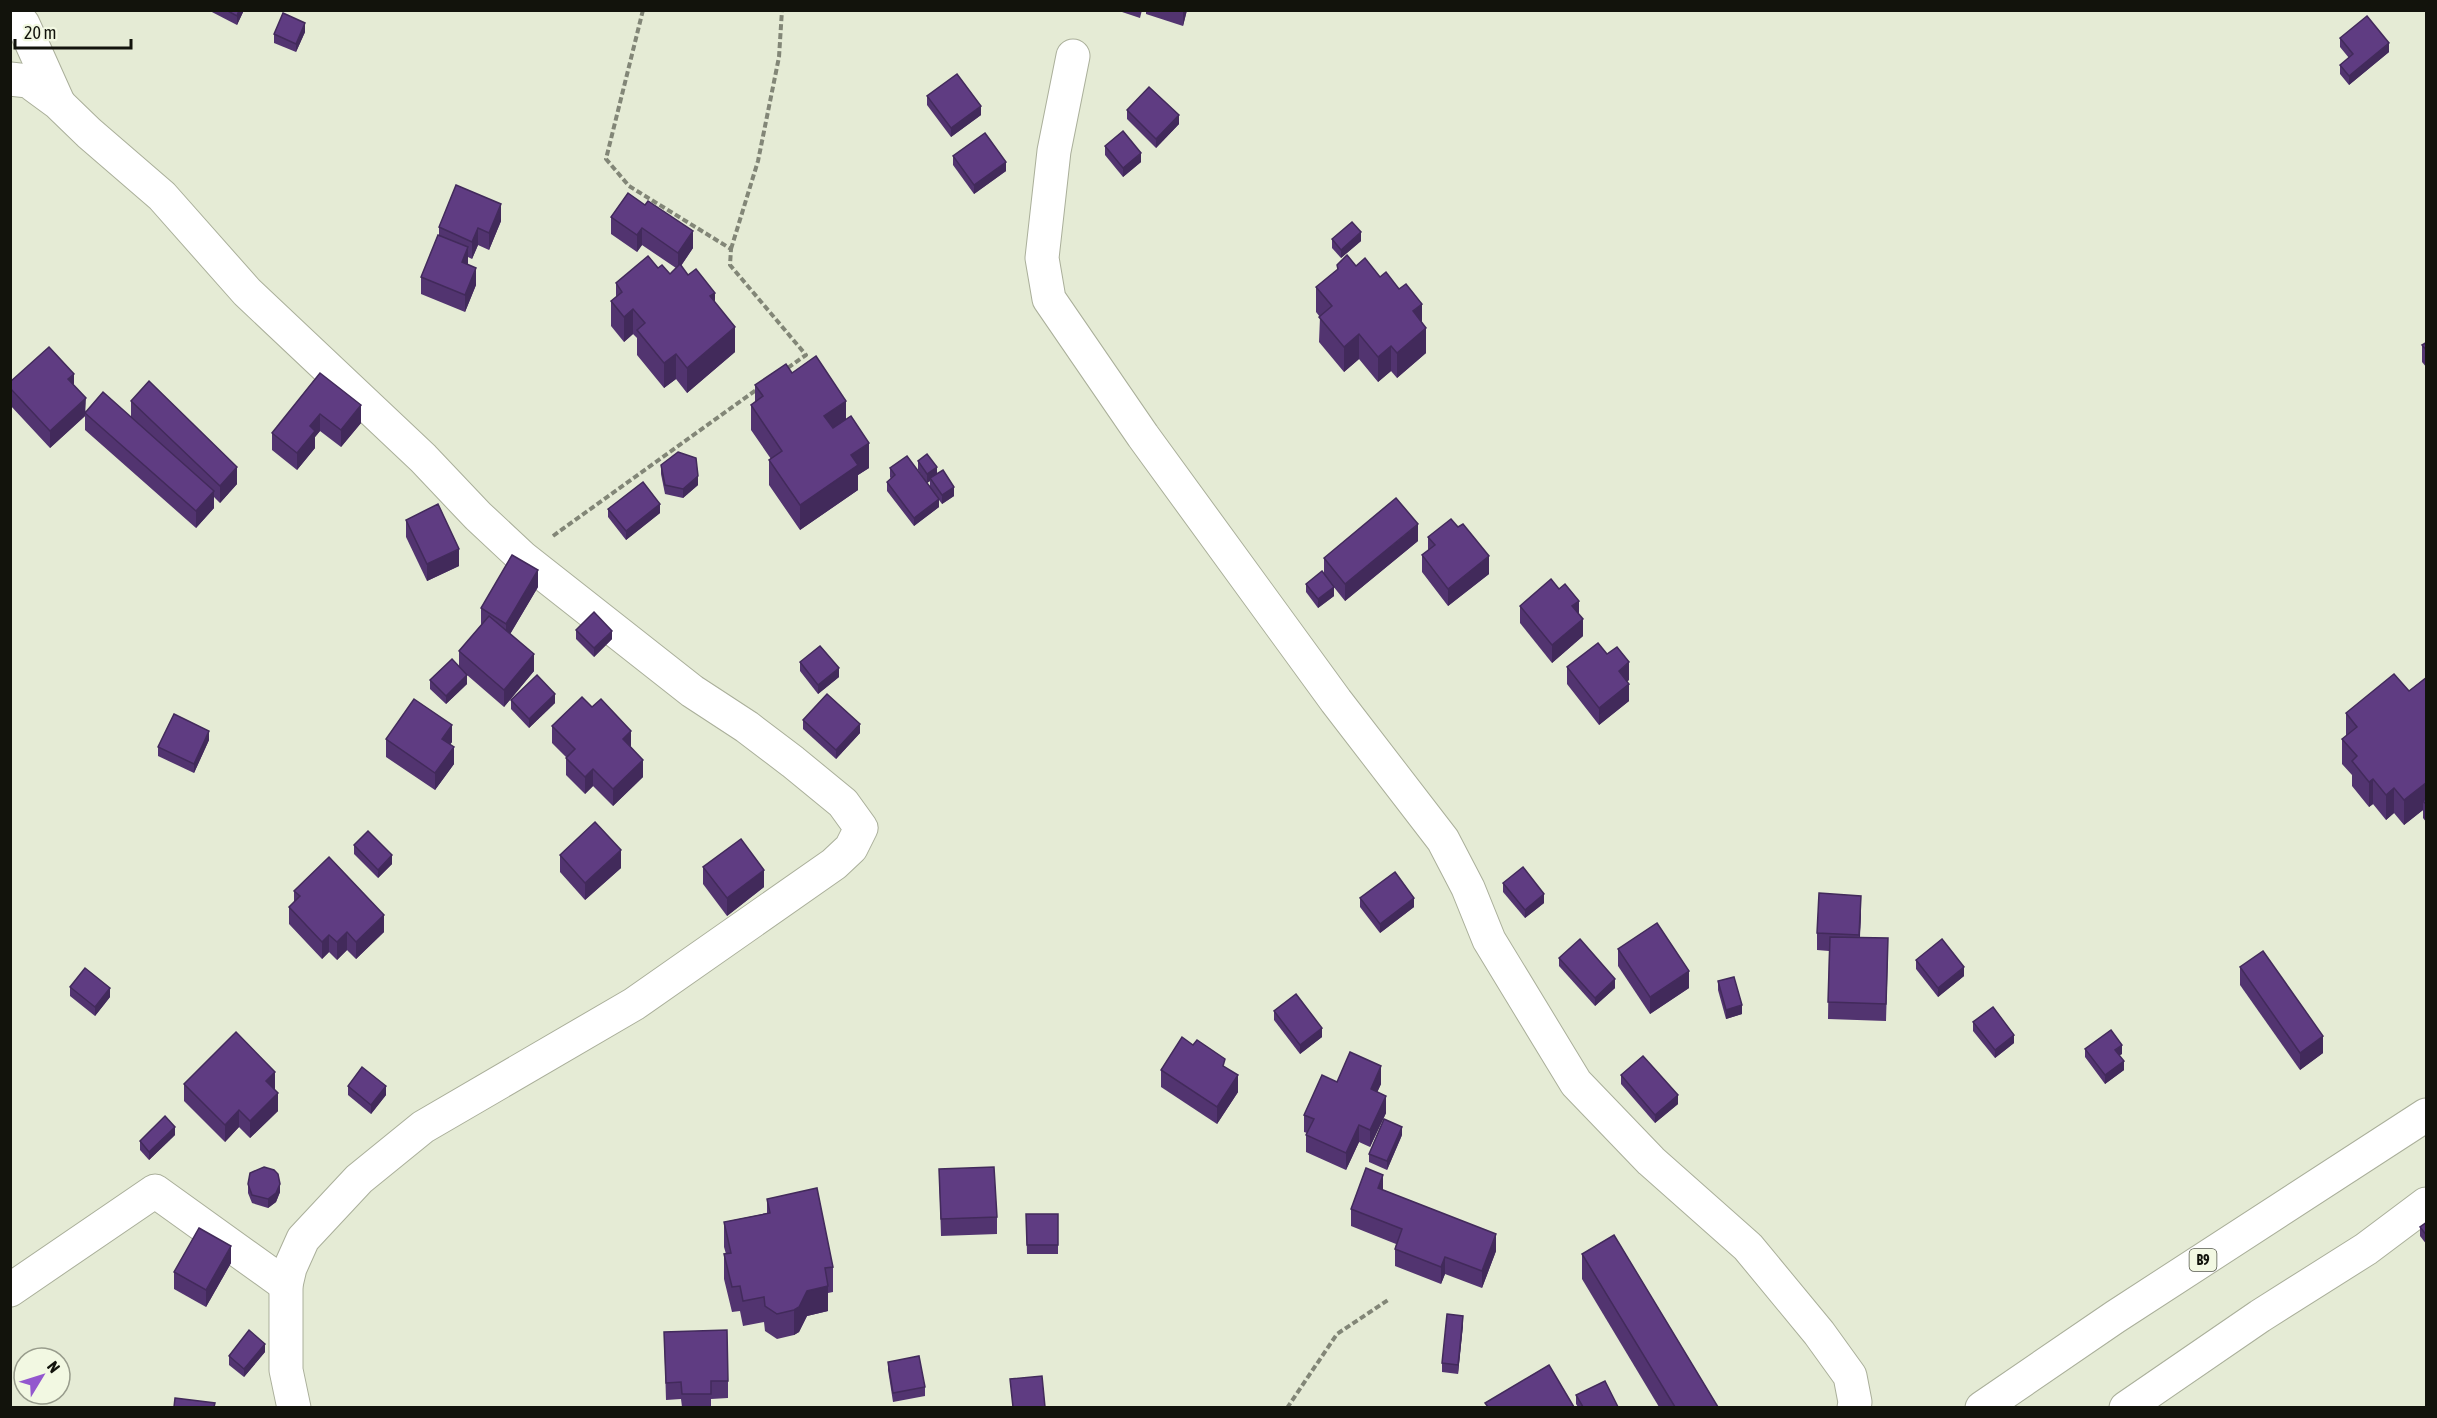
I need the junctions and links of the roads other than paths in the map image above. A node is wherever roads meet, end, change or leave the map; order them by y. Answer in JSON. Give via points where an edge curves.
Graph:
{"nodes":[{"id":1,"x":11,"y":10,"type":"edge"},
{"id":2,"x":1073,"y":56,"type":"dead end"},
{"id":3,"x":10,"y":79,"type":"edge"},
{"id":4,"x":58,"y":103,"type":"junction"},
{"id":5,"x":2427,"y":1115,"type":"edge"},
{"id":6,"x":2427,"y":1204,"type":"edge"},
{"id":7,"x":286,"y":1285,"type":"junction"},
{"id":8,"x":10,"y":1290,"type":"edge"},
{"id":9,"x":294,"y":1407,"type":"edge"},
{"id":10,"x":1854,"y":1407,"type":"edge"},
{"id":11,"x":1982,"y":1407,"type":"edge"},
{"id":12,"x":2126,"y":1407,"type":"edge"}],
"edges":[{"from":1,"to":4,"type":"main road","via":[[23,24]]},
{"from":2,"to":10,"type":"main road","via":[[1054,152],[1042,258],[1049,299],[1143,436],[1336,701],[1443,840],[1489,940],[1576,1083],[1651,1161],[1748,1247],[1820,1333],[1850,1376]]},
{"from":3,"to":4,"type":"main road","via":[[28,81]]},
{"from":4,"to":7,"type":"main road","via":[[162,196],[247,292],[523,558],[692,691],[802,769],[843,803],[861,828],[851,848],[834,864],[634,1004],[423,1127],[359,1179],[303,1239]]},
{"from":5,"to":11,"type":"main road","number":"B9"},
{"from":6,"to":12,"type":"main road","via":[[2366,1249]]},
{"from":7,"to":8,"type":"main road","via":[[155,1191]]},
{"from":7,"to":9,"type":"main road","via":[[286,1370]]}]}
